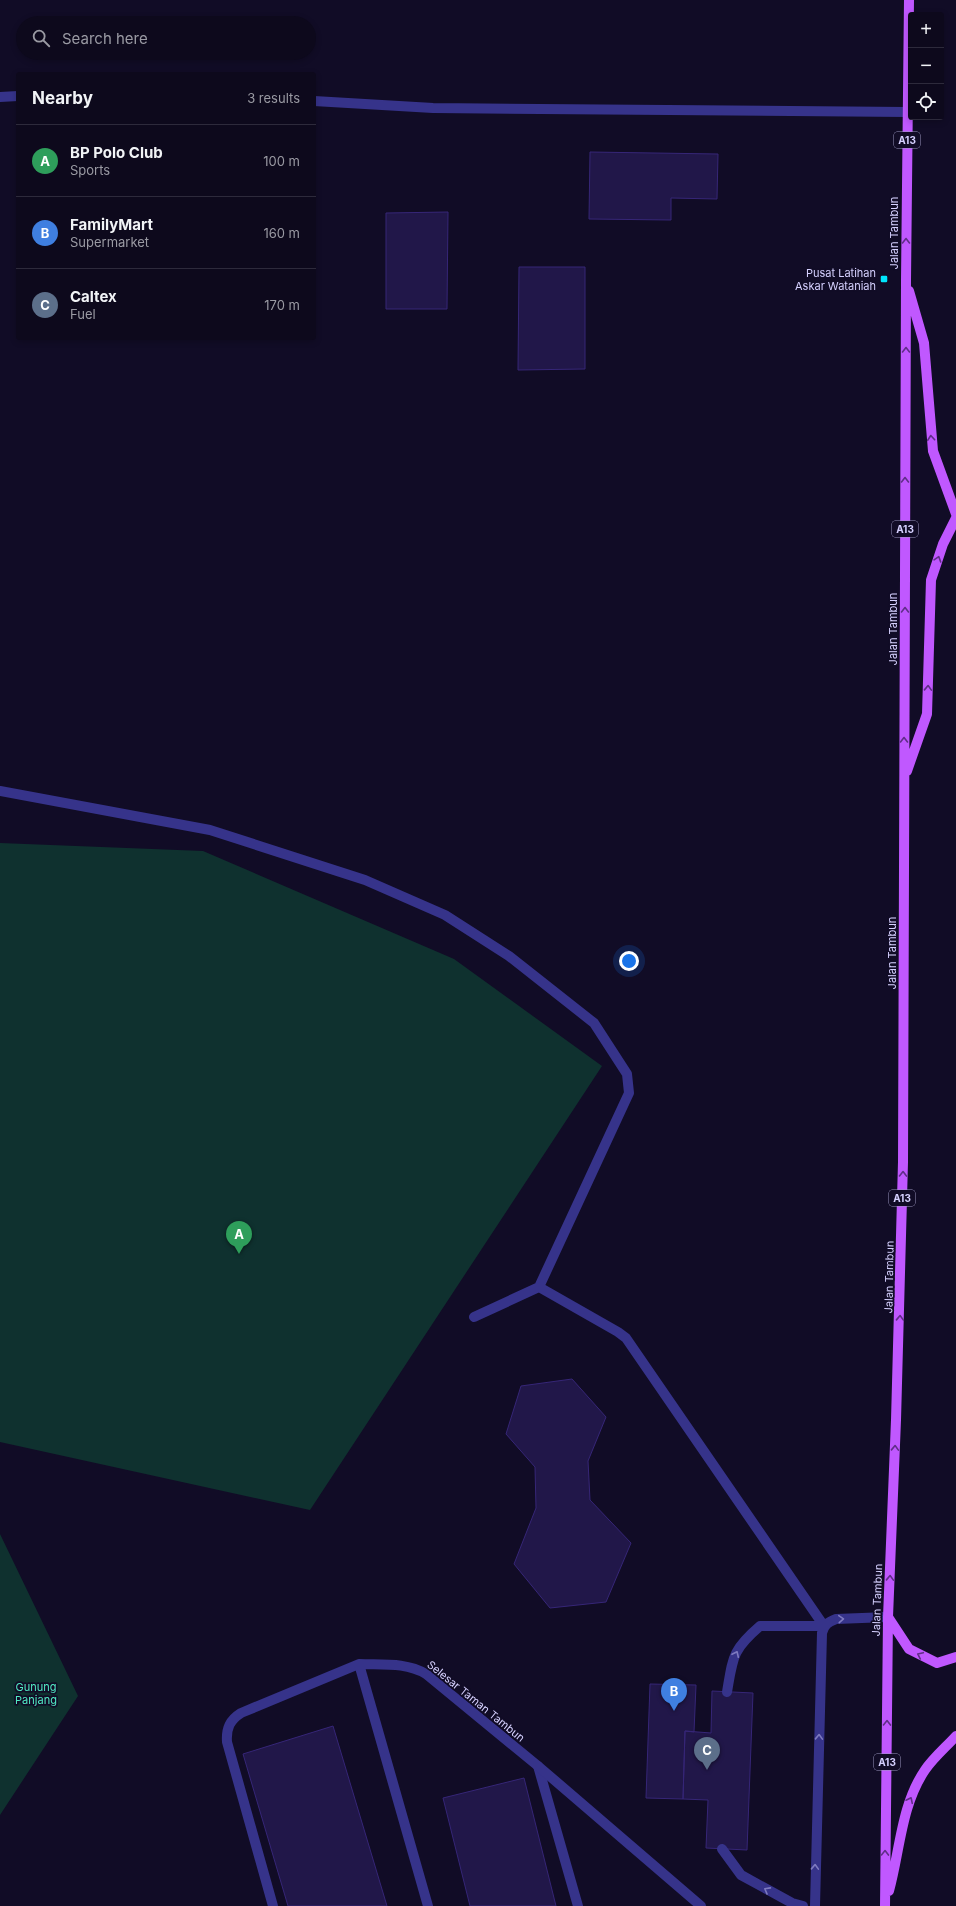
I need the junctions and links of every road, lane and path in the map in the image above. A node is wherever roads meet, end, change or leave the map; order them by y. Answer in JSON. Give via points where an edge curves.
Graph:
{"nodes":[{"id":1,"x":909,"y":0,"type":"edge"},
{"id":2,"x":16,"y":96,"type":"edge"},
{"id":3,"x":0,"y":97,"type":"edge"},
{"id":4,"x":316,"y":101,"type":"edge"},
{"id":5,"x":907,"y":112,"type":"junction"},
{"id":6,"x":906,"y":280,"type":"junction"},
{"id":7,"x":956,"y":514,"type":"edge"},
{"id":8,"x":956,"y":518,"type":"edge"},
{"id":9,"x":904,"y":779,"type":"junction"},
{"id":10,"x":0,"y":791,"type":"edge"},
{"id":11,"x":539,"y":1287,"type":"junction"},
{"id":12,"x":474,"y":1317,"type":"dead end"},
{"id":13,"x":888,"y":1617,"type":"junction"},
{"id":14,"x":824,"y":1626,"type":"junction"},
{"id":15,"x":956,"y":1657,"type":"edge"},
{"id":16,"x":359,"y":1664,"type":"junction"},
{"id":17,"x":727,"y":1692,"type":"dead end"},
{"id":18,"x":956,"y":1736,"type":"edge"},
{"id":19,"x":538,"y":1766,"type":"junction"},
{"id":20,"x":722,"y":1849,"type":"dead end"},
{"id":21,"x":273,"y":1906,"type":"edge"},
{"id":22,"x":428,"y":1906,"type":"edge"},
{"id":23,"x":578,"y":1906,"type":"edge"},
{"id":24,"x":701,"y":1906,"type":"edge"},
{"id":25,"x":803,"y":1906,"type":"edge"},
{"id":26,"x":815,"y":1906,"type":"edge"},
{"id":27,"x":885,"y":1906,"type":"edge"}],
"edges":[{"from":1,"to":5,"type":"main road","name":"Jalan Tambun","number":"A13"},
{"from":2,"to":3,"type":"street"},
{"from":4,"to":5,"type":"street","via":[[433,108]]},
{"from":6,"to":5,"type":"main road","name":"Jalan Tambun","number":"A13","one_way":true},
{"from":7,"to":6,"type":"main road","one_way":true,"via":[[933,451],[924,343]]},
{"from":9,"to":6,"type":"main road","name":"Jalan Tambun","number":"A13","one_way":true},
{"from":9,"to":8,"type":"main road","one_way":true,"via":[[927,714],[931,580],[943,544]]},
{"from":13,"to":9,"type":"main road","name":"Jalan Tambun","number":"A13","one_way":true,"via":[[903,1162]]},
{"from":10,"to":11,"type":"street","via":[[210,830],[365,880],[445,915],[509,956],[594,1023],[627,1074],[629,1093]]},
{"from":11,"to":12,"type":"street"},
{"from":11,"to":14,"type":"street","via":[[626,1338]]},
{"from":14,"to":13,"type":"street","one_way":true,"via":[[836,1619]]},
{"from":15,"to":13,"type":"main road","one_way":true,"via":[[937,1663],[909,1650]]},
{"from":27,"to":13,"type":"main road","name":"Jalan Tambun","number":"A13","one_way":true},
{"from":17,"to":14,"type":"street","one_way":true,"via":[[734,1655],[745,1639],[760,1626]]},
{"from":26,"to":14,"type":"street","one_way":true},
{"from":16,"to":19,"type":"street","name":"Selesar Taman Tambun","via":[[404,1666],[420,1670]]},
{"from":16,"to":21,"type":"street","via":[[241,1713],[229,1725],[227,1742]]},
{"from":16,"to":22,"type":"street"},
{"from":27,"to":18,"type":"main road","one_way":true,"via":[[907,1807],[925,1770]]},
{"from":19,"to":23,"type":"street"},
{"from":19,"to":24,"type":"street","name":"Selesar Taman Tambun"},
{"from":25,"to":20,"type":"street","one_way":true,"via":[[792,1903],[741,1875]]}]}
